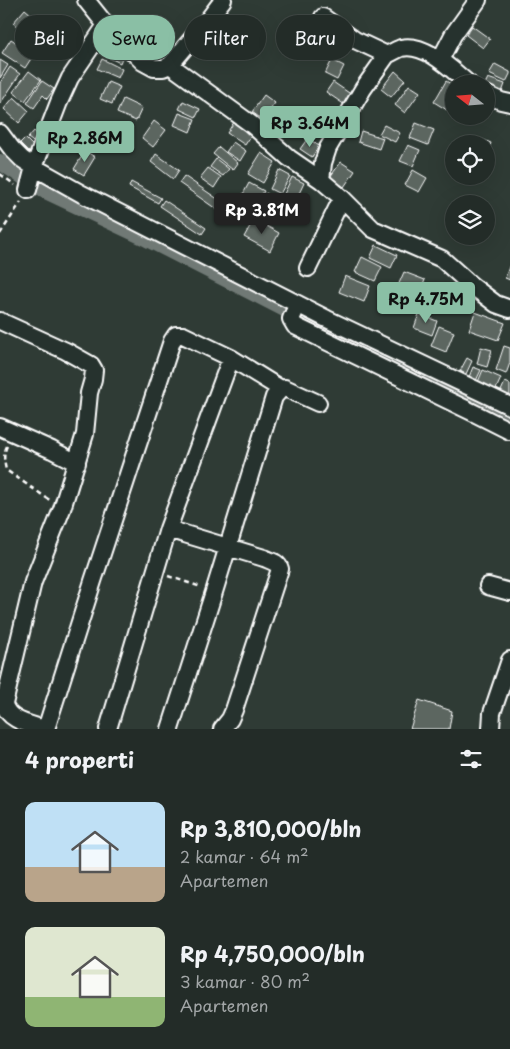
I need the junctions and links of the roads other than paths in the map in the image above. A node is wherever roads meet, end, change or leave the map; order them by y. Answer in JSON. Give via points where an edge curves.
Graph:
{"nodes":[{"id":1,"x":86,"y":0,"type":"edge"},
{"id":2,"x":223,"y":0,"type":"edge"},
{"id":3,"x":478,"y":0,"type":"edge"},
{"id":4,"x":98,"y":15,"type":"edge"},
{"id":5,"x":354,"y":39,"type":"edge"},
{"id":6,"x":93,"y":44,"type":"edge"},
{"id":7,"x":387,"y":55,"type":"junction"},
{"id":8,"x":141,"y":60,"type":"edge"},
{"id":9,"x":440,"y":60,"type":"junction"},
{"id":10,"x":170,"y":65,"type":"junction"},
{"id":11,"x":458,"y":75,"type":"edge"},
{"id":12,"x":495,"y":98,"type":"edge"},
{"id":13,"x":510,"y":104,"type":"edge"},
{"id":14,"x":0,"y":133,"type":"edge"},
{"id":15,"x":321,"y":180,"type":"junction"},
{"id":16,"x":30,"y":182,"type":"junction"},
{"id":17,"x":342,"y":198,"type":"junction"},
{"id":18,"x":308,"y":268,"type":"dead end"},
{"id":19,"x":510,"y":309,"type":"edge"},
{"id":20,"x":295,"y":310,"type":"junction"},
{"id":21,"x":0,"y":321,"type":"edge"},
{"id":22,"x":231,"y":358,"type":"junction"},
{"id":23,"x":281,"y":389,"type":"junction"},
{"id":24,"x":318,"y":403,"type":"dead end"},
{"id":25,"x":510,"y":406,"type":"edge"},
{"id":26,"x":6,"y":430,"type":"edge"},
{"id":27,"x":510,"y":431,"type":"edge"},
{"id":28,"x":77,"y":463,"type":"junction"},
{"id":29,"x":168,"y":529,"type":"junction"},
{"id":30,"x":227,"y":548,"type":"junction"},
{"id":31,"x":488,"y":586,"type":"dead end"},
{"id":32,"x":510,"y":592,"type":"edge"},
{"id":33,"x":510,"y":660,"type":"edge"},
{"id":34,"x":45,"y":729,"type":"edge"},
{"id":35,"x":108,"y":729,"type":"edge"},
{"id":36,"x":170,"y":729,"type":"edge"},
{"id":37,"x":222,"y":729,"type":"edge"},
{"id":38,"x":492,"y":729,"type":"edge"}],
"edges":[{"from":1,"to":4,"type":"street"},
{"from":2,"to":10,"type":"street"},
{"from":3,"to":9,"type":"street","via":[[452,35]]},
{"from":5,"to":7,"type":"street"},
{"from":6,"to":16,"type":"street","via":[[70,78],[59,102]]},
{"from":7,"to":9,"type":"street","via":[[402,48],[415,47]]},
{"from":7,"to":15,"type":"street","via":[[328,148]]},
{"from":8,"to":10,"type":"street","via":[[154,68]]},
{"from":9,"to":11,"type":"street"},
{"from":10,"to":15,"type":"street"},
{"from":12,"to":13,"type":"street"},
{"from":14,"to":16,"type":"street","via":[[22,158]]},
{"from":15,"to":17,"type":"street"},
{"from":16,"to":20,"type":"street","via":[[82,194]]},
{"from":17,"to":18,"type":"street"},
{"from":17,"to":19,"type":"street","via":[[373,229],[442,259],[496,304]]},
{"from":20,"to":25,"type":"street"},
{"from":20,"to":27,"type":"street","via":[[295,326]]},
{"from":21,"to":28,"type":"street","via":[[66,351],[94,370],[85,434]]},
{"from":22,"to":23,"type":"street"},
{"from":22,"to":29,"type":"street"},
{"from":22,"to":34,"type":"street","via":[[182,335],[176,335],[172,342]]},
{"from":23,"to":24,"type":"street"},
{"from":23,"to":30,"type":"street","via":[[274,397]]},
{"from":26,"to":28,"type":"street"},
{"from":28,"to":34,"type":"street","via":[[33,582],[4,704],[5,710],[16,719]]},
{"from":29,"to":30,"type":"street"},
{"from":29,"to":35,"type":"street"},
{"from":30,"to":36,"type":"street"},
{"from":30,"to":37,"type":"street","via":[[272,561],[280,569],[234,710]]},
{"from":31,"to":32,"type":"street"},
{"from":33,"to":38,"type":"street","via":[[492,713]]}]}
